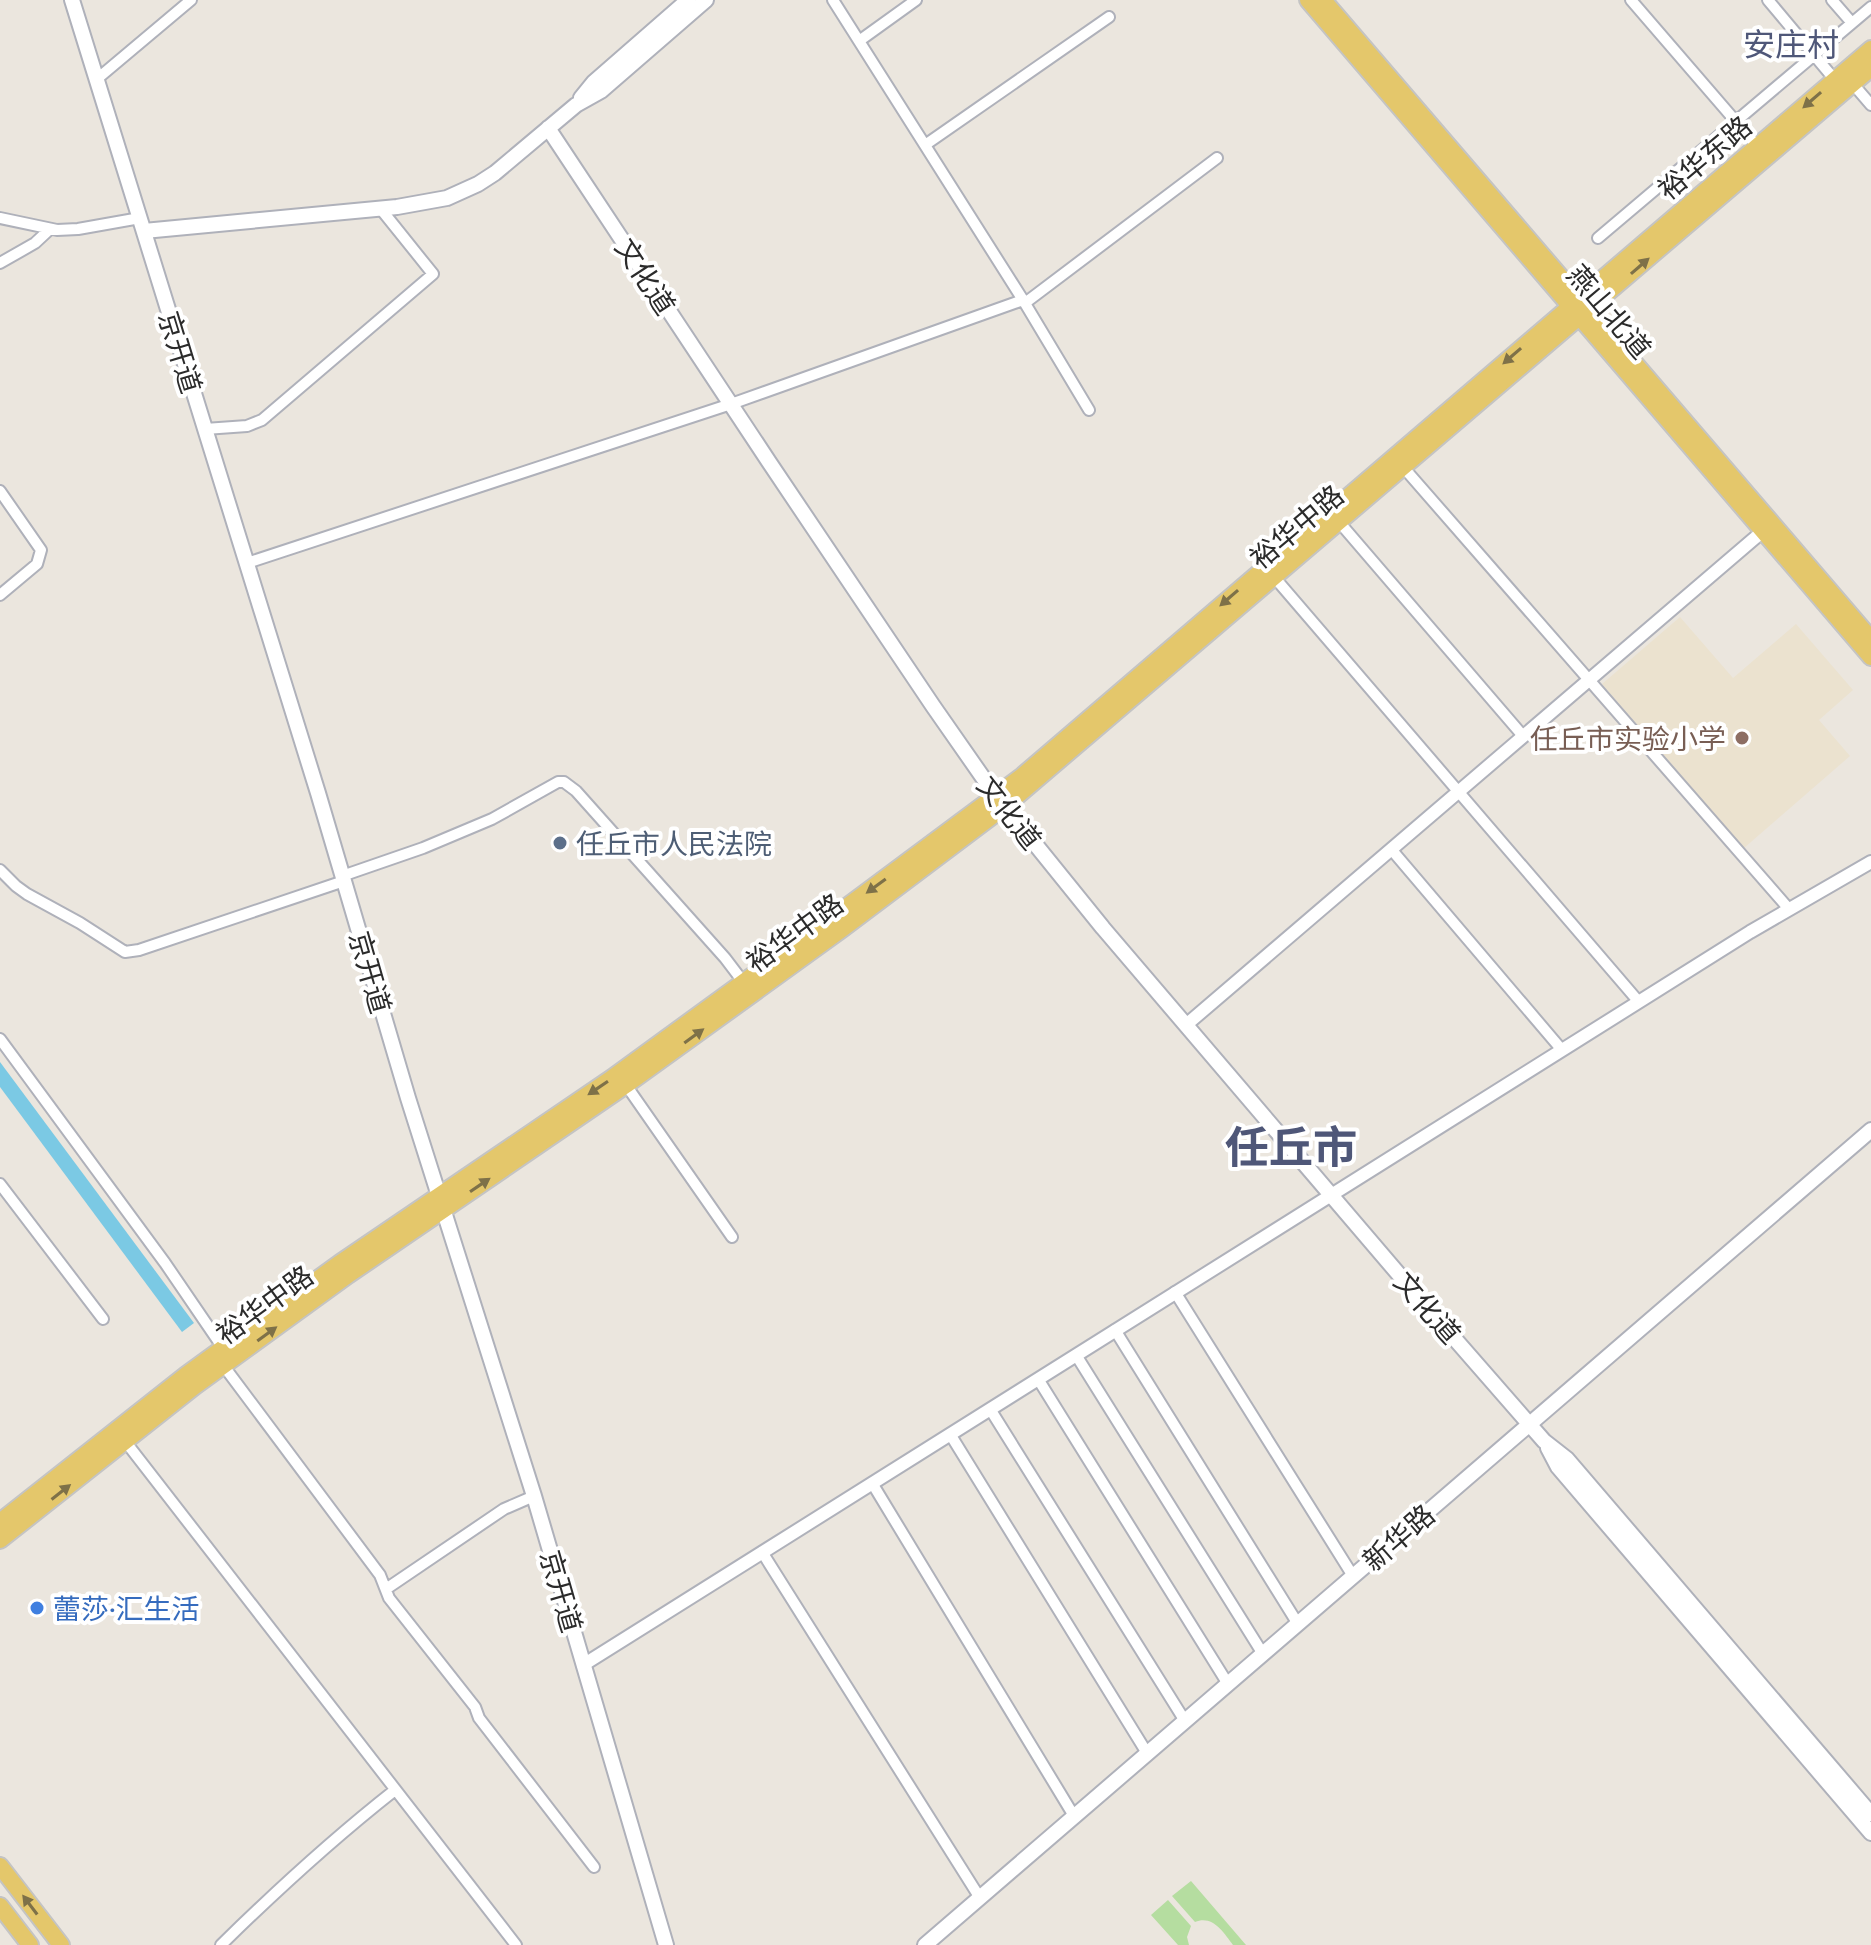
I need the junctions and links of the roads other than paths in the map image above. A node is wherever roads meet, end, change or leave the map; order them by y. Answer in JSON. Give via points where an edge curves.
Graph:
{"nodes":[{"id":1,"x":72,"y":0,"type":"edge"},
{"id":2,"x":191,"y":0,"type":"edge"},
{"id":3,"x":688,"y":0,"type":"edge"},
{"id":4,"x":706,"y":0,"type":"edge"},
{"id":5,"x":833,"y":0,"type":"edge"},
{"id":6,"x":916,"y":0,"type":"edge"},
{"id":7,"x":1308,"y":0,"type":"edge"},
{"id":8,"x":1323,"y":0,"type":"edge"},
{"id":9,"x":1768,"y":0,"type":"edge"},
{"id":10,"x":1832,"y":0,"type":"edge"},
{"id":11,"x":1634,"y":1,"type":"edge"},
{"id":12,"x":1871,"y":7,"type":"edge"},
{"id":13,"x":1109,"y":17,"type":"dead end"},
{"id":14,"x":1852,"y":23,"type":"junction"},
{"id":15,"x":859,"y":41,"type":"junction"},
{"id":16,"x":1871,"y":49,"type":"edge"},
{"id":17,"x":1814,"y":55,"type":"junction"},
{"id":18,"x":1871,"y":68,"type":"edge"},
{"id":19,"x":97,"y":79,"type":"junction"},
{"id":20,"x":1835,"y":80,"type":"junction"},
{"id":21,"x":1853,"y":84,"type":"junction"},
{"id":22,"x":576,"y":105,"type":"junction"},
{"id":23,"x":1871,"y":107,"type":"edge"},
{"id":24,"x":1736,"y":121,"type":"junction"},
{"id":25,"x":548,"y":128,"type":"junction"},
{"id":26,"x":925,"y":145,"type":"junction"},
{"id":27,"x":1757,"y":146,"type":"junction"},
{"id":28,"x":1217,"y":158,"type":"dead end"},
{"id":29,"x":380,"y":208,"type":"junction"},
{"id":30,"x":0,"y":218,"type":"edge"},
{"id":31,"x":142,"y":224,"type":"junction"},
{"id":32,"x":50,"y":229,"type":"junction"},
{"id":33,"x":1598,"y":238,"type":"dead end"},
{"id":34,"x":0,"y":263,"type":"edge"},
{"id":35,"x":1024,"y":302,"type":"junction"},
{"id":36,"x":1580,"y":307,"type":"junction"},
{"id":37,"x":731,"y":404,"type":"junction"},
{"id":38,"x":1089,"y":410,"type":"dead end"},
{"id":39,"x":205,"y":429,"type":"junction"},
{"id":40,"x":1404,"y":468,"type":"junction"},
{"id":41,"x":0,"y":491,"type":"edge"},
{"id":42,"x":1340,"y":523,"type":"junction"},
{"id":43,"x":1763,"y":531,"type":"junction"},
{"id":44,"x":247,"y":563,"type":"junction"},
{"id":45,"x":1275,"y":578,"type":"junction"},
{"id":46,"x":0,"y":595,"type":"edge"},
{"id":47,"x":1871,"y":639,"type":"edge"},
{"id":48,"x":1871,"y":657,"type":"edge"},
{"id":49,"x":1589,"y":680,"type":"junction"},
{"id":50,"x":1523,"y":736,"type":"junction"},
{"id":51,"x":1458,"y":791,"type":"junction"},
{"id":52,"x":1000,"y":802,"type":"junction"},
{"id":53,"x":1391,"y":849,"type":"junction"},
{"id":54,"x":1871,"y":862,"type":"edge"},
{"id":55,"x":0,"y":870,"type":"edge"},
{"id":56,"x":343,"y":878,"type":"junction"},
{"id":57,"x":1789,"y":909,"type":"junction"},
{"id":58,"x":744,"y":983,"type":"junction"},
{"id":59,"x":1639,"y":1002,"type":"junction"},
{"id":60,"x":1186,"y":1025,"type":"junction"},
{"id":61,"x":0,"y":1039,"type":"edge"},
{"id":62,"x":1562,"y":1050,"type":"junction"},
{"id":63,"x":626,"y":1085,"type":"junction"},
{"id":64,"x":1871,"y":1130,"type":"edge"},
{"id":65,"x":0,"y":1184,"type":"edge"},
{"id":66,"x":1331,"y":1195,"type":"junction"},
{"id":67,"x":441,"y":1203,"type":"junction"},
{"id":68,"x":732,"y":1237,"type":"dead end"},
{"id":69,"x":1175,"y":1292,"type":"junction"},
{"id":70,"x":103,"y":1319,"type":"dead end"},
{"id":71,"x":1115,"y":1330,"type":"junction"},
{"id":72,"x":223,"y":1348,"type":"junction"},
{"id":73,"x":1076,"y":1355,"type":"junction"},
{"id":74,"x":223,"y":1365,"type":"junction"},
{"id":75,"x":1038,"y":1379,"type":"junction"},
{"id":76,"x":990,"y":1409,"type":"junction"},
{"id":77,"x":1529,"y":1424,"type":"junction"},
{"id":78,"x":950,"y":1434,"type":"junction"},
{"id":79,"x":125,"y":1441,"type":"junction"},
{"id":80,"x":1544,"y":1441,"type":"junction"},
{"id":81,"x":872,"y":1483,"type":"junction"},
{"id":82,"x":534,"y":1496,"type":"junction"},
{"id":83,"x":0,"y":1522,"type":"edge"},
{"id":84,"x":0,"y":1540,"type":"edge"},
{"id":85,"x":762,"y":1552,"type":"junction"},
{"id":86,"x":1353,"y":1576,"type":"junction"},
{"id":87,"x":386,"y":1589,"type":"junction"},
{"id":88,"x":1298,"y":1624,"type":"junction"},
{"id":89,"x":1263,"y":1654,"type":"junction"},
{"id":90,"x":583,"y":1665,"type":"junction"},
{"id":91,"x":1228,"y":1684,"type":"junction"},
{"id":92,"x":1185,"y":1721,"type":"junction"},
{"id":93,"x":1147,"y":1753,"type":"junction"},
{"id":94,"x":395,"y":1790,"type":"junction"},
{"id":95,"x":1871,"y":1814,"type":"edge"},
{"id":96,"x":1074,"y":1816,"type":"junction"},
{"id":97,"x":1871,"y":1833,"type":"edge"},
{"id":98,"x":0,"y":1866,"type":"edge"},
{"id":99,"x":594,"y":1867,"type":"dead end"},
{"id":100,"x":980,"y":1898,"type":"junction"},
{"id":101,"x":0,"y":1906,"type":"edge"},
{"id":102,"x":30,"y":1945,"type":"edge"},
{"id":103,"x":61,"y":1945,"type":"edge"},
{"id":104,"x":221,"y":1945,"type":"edge"},
{"id":105,"x":516,"y":1945,"type":"edge"},
{"id":106,"x":666,"y":1945,"type":"edge"},
{"id":107,"x":925,"y":1945,"type":"edge"}],
"edges":[{"from":1,"to":19,"type":"main road","name":"京开道"},
{"from":2,"to":19,"type":"street"},
{"from":3,"to":22,"type":"main road","via":[[594,82]]},
{"from":4,"to":22,"type":"main road","via":[[601,91]]},
{"from":5,"to":15,"type":"street"},
{"from":6,"to":15,"type":"street"},
{"from":7,"to":36,"type":"main road","name":"燕山北道"},
{"from":8,"to":36,"type":"main road","name":"燕山北道"},
{"from":9,"to":17,"type":"street"},
{"from":10,"to":14,"type":"street"},
{"from":11,"to":24,"type":"street"},
{"from":12,"to":14,"type":"street"},
{"from":13,"to":26,"type":"street"},
{"from":14,"to":17,"type":"street"},
{"from":15,"to":26,"type":"street"},
{"from":16,"to":20,"type":"main road","name":"裕华东路"},
{"from":17,"to":20,"type":"street"},
{"from":17,"to":24,"type":"street"},
{"from":18,"to":21,"type":"main road","name":"裕华东路"},
{"from":19,"to":31,"type":"main road","name":"京开道"},
{"from":20,"to":27,"type":"main road","name":"裕华东路","one_way":true},
{"from":21,"to":23,"type":"street"},
{"from":36,"to":21,"type":"main road","name":"裕华东路","one_way":true},
{"from":22,"to":25,"type":"main road"},
{"from":24,"to":27,"type":"street"},
{"from":24,"to":33,"type":"street"},
{"from":25,"to":29,"type":"main road","via":[[478,184],[438,200]]},
{"from":25,"to":37,"type":"main road","name":"文化道"},
{"from":26,"to":35,"type":"street"},
{"from":27,"to":36,"type":"main road","name":"裕华东路"},
{"from":28,"to":35,"type":"street"},
{"from":29,"to":31,"type":"main road"},
{"from":29,"to":39,"type":"street","via":[[433,274],[262,420]]},
{"from":30,"to":32,"type":"street"},
{"from":31,"to":32,"type":"street"},
{"from":31,"to":39,"type":"main road","name":"京开道"},
{"from":32,"to":34,"type":"street"},
{"from":35,"to":37,"type":"street"},
{"from":35,"to":38,"type":"street"},
{"from":36,"to":40,"type":"main road","name":"裕华中路"},
{"from":36,"to":43,"type":"main road","name":"燕山北道"},
{"from":36,"to":47,"type":"main road","name":"燕山北道"},
{"from":36,"to":52,"type":"main road","name":"裕华中路","one_way":true},
{"from":37,"to":44,"type":"street"},
{"from":37,"to":52,"type":"main road","name":"文化道"},
{"from":39,"to":44,"type":"main road","name":"京开道"},
{"from":40,"to":42,"type":"main road","name":"裕华中路"},
{"from":40,"to":49,"type":"street"},
{"from":41,"to":46,"type":"street","via":[[41,550],[37,564]]},
{"from":42,"to":45,"type":"main road","name":"裕华中路"},
{"from":42,"to":50,"type":"street"},
{"from":43,"to":48,"type":"main road","name":"燕山北道"},
{"from":43,"to":49,"type":"street"},
{"from":44,"to":56,"type":"main road","name":"京开道"},
{"from":45,"to":51,"type":"street"},
{"from":45,"to":52,"type":"main road","name":"裕华中路"},
{"from":49,"to":50,"type":"street"},
{"from":49,"to":57,"type":"street"},
{"from":50,"to":51,"type":"street"},
{"from":51,"to":53,"type":"street"},
{"from":51,"to":59,"type":"street"},
{"from":52,"to":58,"type":"main road","name":"裕华中路","one_way":true},
{"from":52,"to":60,"type":"main road","name":"文化道"},
{"from":63,"to":52,"type":"main road","name":"裕华中路","one_way":true,"via":[[842,929]]},
{"from":53,"to":60,"type":"street"},
{"from":53,"to":62,"type":"street"},
{"from":54,"to":57,"type":"street"},
{"from":55,"to":56,"type":"street","via":[[27,894],[125,952]]},
{"from":56,"to":58,"type":"street","via":[[492,819],[564,782]]},
{"from":56,"to":67,"type":"main road","name":"京开道"},
{"from":57,"to":59,"type":"street"},
{"from":58,"to":67,"type":"main road","name":"裕华中路","one_way":true},
{"from":59,"to":62,"type":"street"},
{"from":60,"to":66,"type":"main road","name":"文化道"},
{"from":61,"to":72,"type":"street"},
{"from":62,"to":66,"type":"street"},
{"from":67,"to":63,"type":"main road","name":"裕华中路","one_way":true},
{"from":63,"to":68,"type":"street"},
{"from":64,"to":77,"type":"main road","name":"新华路"},
{"from":65,"to":70,"type":"street"},
{"from":66,"to":69,"type":"street"},
{"from":66,"to":77,"type":"main road","name":"文化道"},
{"from":67,"to":72,"type":"main road","name":"裕华中路","via":[[340,1263]]},
{"from":74,"to":67,"type":"main road","name":"裕华中路","one_way":true},
{"from":67,"to":82,"type":"main road","name":"京开道"},
{"from":69,"to":71,"type":"street"},
{"from":69,"to":86,"type":"street"},
{"from":71,"to":73,"type":"street"},
{"from":71,"to":88,"type":"street"},
{"from":72,"to":83,"type":"main road","name":"裕华中路"},
{"from":73,"to":75,"type":"street"},
{"from":73,"to":89,"type":"street"},
{"from":74,"to":79,"type":"main road","name":"裕华中路"},
{"from":74,"to":87,"type":"street"},
{"from":75,"to":76,"type":"street"},
{"from":75,"to":91,"type":"street"},
{"from":76,"to":78,"type":"street"},
{"from":76,"to":92,"type":"street"},
{"from":77,"to":80,"type":"main road","name":"文化道"},
{"from":77,"to":86,"type":"main road","name":"新华路"},
{"from":78,"to":81,"type":"street"},
{"from":78,"to":93,"type":"street"},
{"from":84,"to":79,"type":"main road","name":"裕华中路","one_way":true},
{"from":79,"to":94,"type":"street"},
{"from":80,"to":95,"type":"main road","name":"文化道","via":[[1567,1459]]},
{"from":80,"to":97,"type":"main road","name":"文化道","via":[[1558,1467]]},
{"from":81,"to":85,"type":"street"},
{"from":81,"to":96,"type":"street"},
{"from":82,"to":87,"type":"street","via":[[504,1509]]},
{"from":82,"to":90,"type":"main road","name":"京开道"},
{"from":85,"to":90,"type":"street"},
{"from":85,"to":100,"type":"street"},
{"from":86,"to":88,"type":"main road","name":"新华路"},
{"from":87,"to":99,"type":"street"},
{"from":88,"to":89,"type":"main road","name":"新华路"},
{"from":89,"to":91,"type":"main road","name":"新华路"},
{"from":90,"to":106,"type":"main road","name":"京开道"},
{"from":91,"to":92,"type":"main road","name":"新华路"},
{"from":92,"to":93,"type":"main road","name":"新华路"},
{"from":93,"to":96,"type":"main road","name":"新华路"},
{"from":94,"to":104,"type":"street"},
{"from":94,"to":105,"type":"street"},
{"from":96,"to":100,"type":"main road","name":"新华路"},
{"from":103,"to":98,"type":"main road","one_way":true},
{"from":100,"to":107,"type":"main road","name":"新华路"},
{"from":101,"to":102,"type":"main road"}]}
